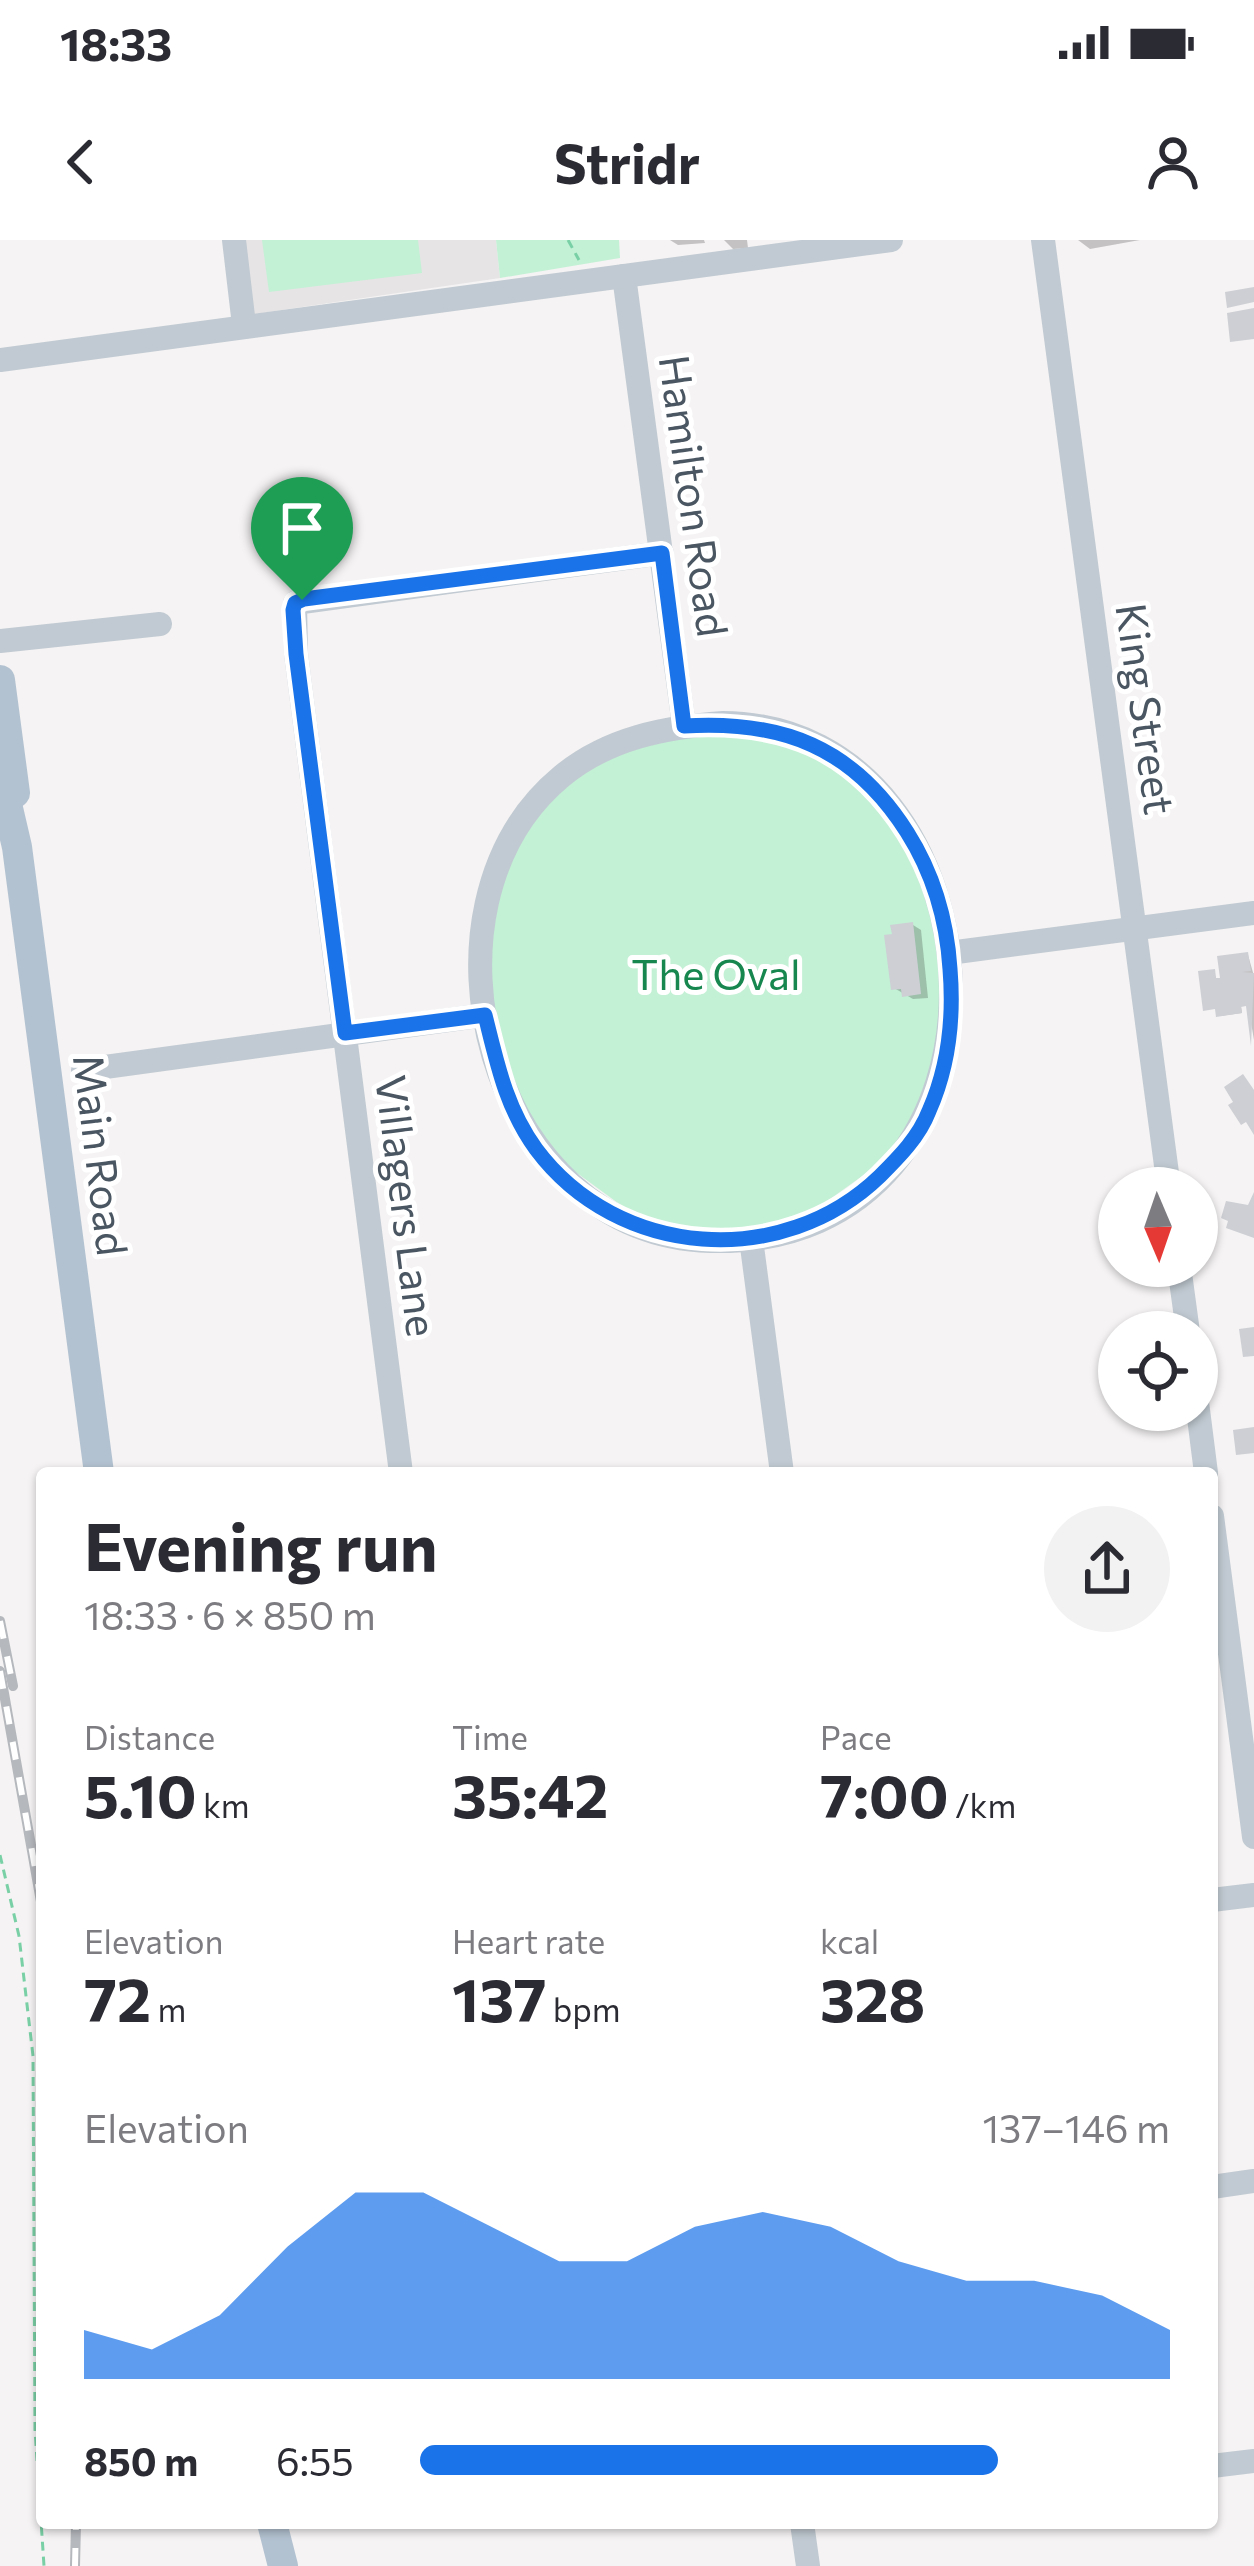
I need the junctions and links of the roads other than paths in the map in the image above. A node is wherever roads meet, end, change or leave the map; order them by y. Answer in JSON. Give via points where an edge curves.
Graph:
{"nodes":[{"id":1,"x":235,"y":240,"type":"edge"},
{"id":2,"x":891,"y":240,"type":"edge"},
{"id":3,"x":1043,"y":240,"type":"edge"},
{"id":4,"x":751,"y":250,"type":"edge"},
{"id":5,"x":624,"y":276,"type":"junction"},
{"id":6,"x":244,"y":326,"type":"junction"},
{"id":7,"x":0,"y":360,"type":"edge"},
{"id":8,"x":662,"y":553,"type":"junction"},
{"id":9,"x":160,"y":624,"type":"dead end"},
{"id":10,"x":0,"y":641,"type":"edge"},
{"id":11,"x":0,"y":680,"type":"edge"},
{"id":12,"x":684,"y":726,"type":"junction"},
{"id":13,"x":0,"y":774,"type":"edge"},
{"id":14,"x":16,"y":847,"type":"junction"},
{"id":15,"x":1254,"y":913,"type":"edge"},
{"id":16,"x":1135,"y":928,"type":"junction"},
{"id":17,"x":949,"y":953,"type":"junction"},
{"id":18,"x":485,"y":1015,"type":"junction"},
{"id":19,"x":345,"y":1033,"type":"junction"},
{"id":20,"x":83,"y":1070,"type":"dead end"},
{"id":21,"x":1166,"y":1167,"type":"edge"},
{"id":22,"x":751,"y":1239,"type":"junction"},
{"id":23,"x":1201,"y":1431,"type":"edge"},
{"id":24,"x":98,"y":1467,"type":"edge"},
{"id":25,"x":399,"y":1467,"type":"edge"},
{"id":26,"x":781,"y":1467,"type":"edge"},
{"id":27,"x":1205,"y":1467,"type":"edge"},
{"id":28,"x":1219,"y":1619,"type":"edge"},
{"id":29,"x":1254,"y":1837,"type":"edge"},
{"id":30,"x":1254,"y":1895,"type":"edge"},
{"id":31,"x":1218,"y":1899,"type":"edge"},
{"id":32,"x":1254,"y":2181,"type":"edge"},
{"id":33,"x":1218,"y":2186,"type":"edge"},
{"id":34,"x":1254,"y":2461,"type":"edge"},
{"id":35,"x":1218,"y":2465,"type":"edge"},
{"id":36,"x":273,"y":2529,"type":"edge"},
{"id":37,"x":803,"y":2529,"type":"edge"},
{"id":38,"x":287,"y":2566,"type":"edge"},
{"id":39,"x":808,"y":2566,"type":"edge"}],
"edges":[{"from":1,"to":6,"type":"street"},
{"from":2,"to":4,"type":"street"},
{"from":3,"to":16,"type":"street","name":"King Street"},
{"from":4,"to":5,"type":"street"},
{"from":5,"to":6,"type":"street"},
{"from":5,"to":8,"type":"street","name":"Hamilton Road"},
{"from":6,"to":7,"type":"street"},
{"from":8,"to":12,"type":"street","name":"Hamilton Road"},
{"from":8,"to":19,"type":"street","name":"Villagers Lane","via":[[295,603]]},
{"from":9,"to":10,"type":"street"},
{"from":11,"to":14,"type":"main road","name":"Main Road"},
{"from":12,"to":17,"type":"street","via":[[738,723],[786,734],[824,750],[880,792],[925,862]]},
{"from":12,"to":18,"type":"street","via":[[610,747],[562,776],[530,811],[487,907]]},
{"from":13,"to":14,"type":"main road","name":"Main Road"},
{"from":14,"to":24,"type":"main road","name":"Main Road"},
{"from":15,"to":16,"type":"street"},
{"from":16,"to":17,"type":"street"},
{"from":16,"to":21,"type":"street","name":"King Street"},
{"from":17,"to":22,"type":"street","via":[[946,1061],[908,1147],[842,1207]]},
{"from":18,"to":19,"type":"street"},
{"from":18,"to":22,"type":"street","via":[[518,1121],[577,1191],[669,1236]]},
{"from":19,"to":20,"type":"street"},
{"from":19,"to":25,"type":"street","name":"Villagers Lane"},
{"from":22,"to":26,"type":"street"},
{"from":23,"to":27,"type":"street"},
{"from":28,"to":29,"type":"street"},
{"from":30,"to":31,"type":"street"},
{"from":32,"to":33,"type":"street"},
{"from":34,"to":35,"type":"street"},
{"from":36,"to":38,"type":"main road"},
{"from":37,"to":39,"type":"street"}]}
